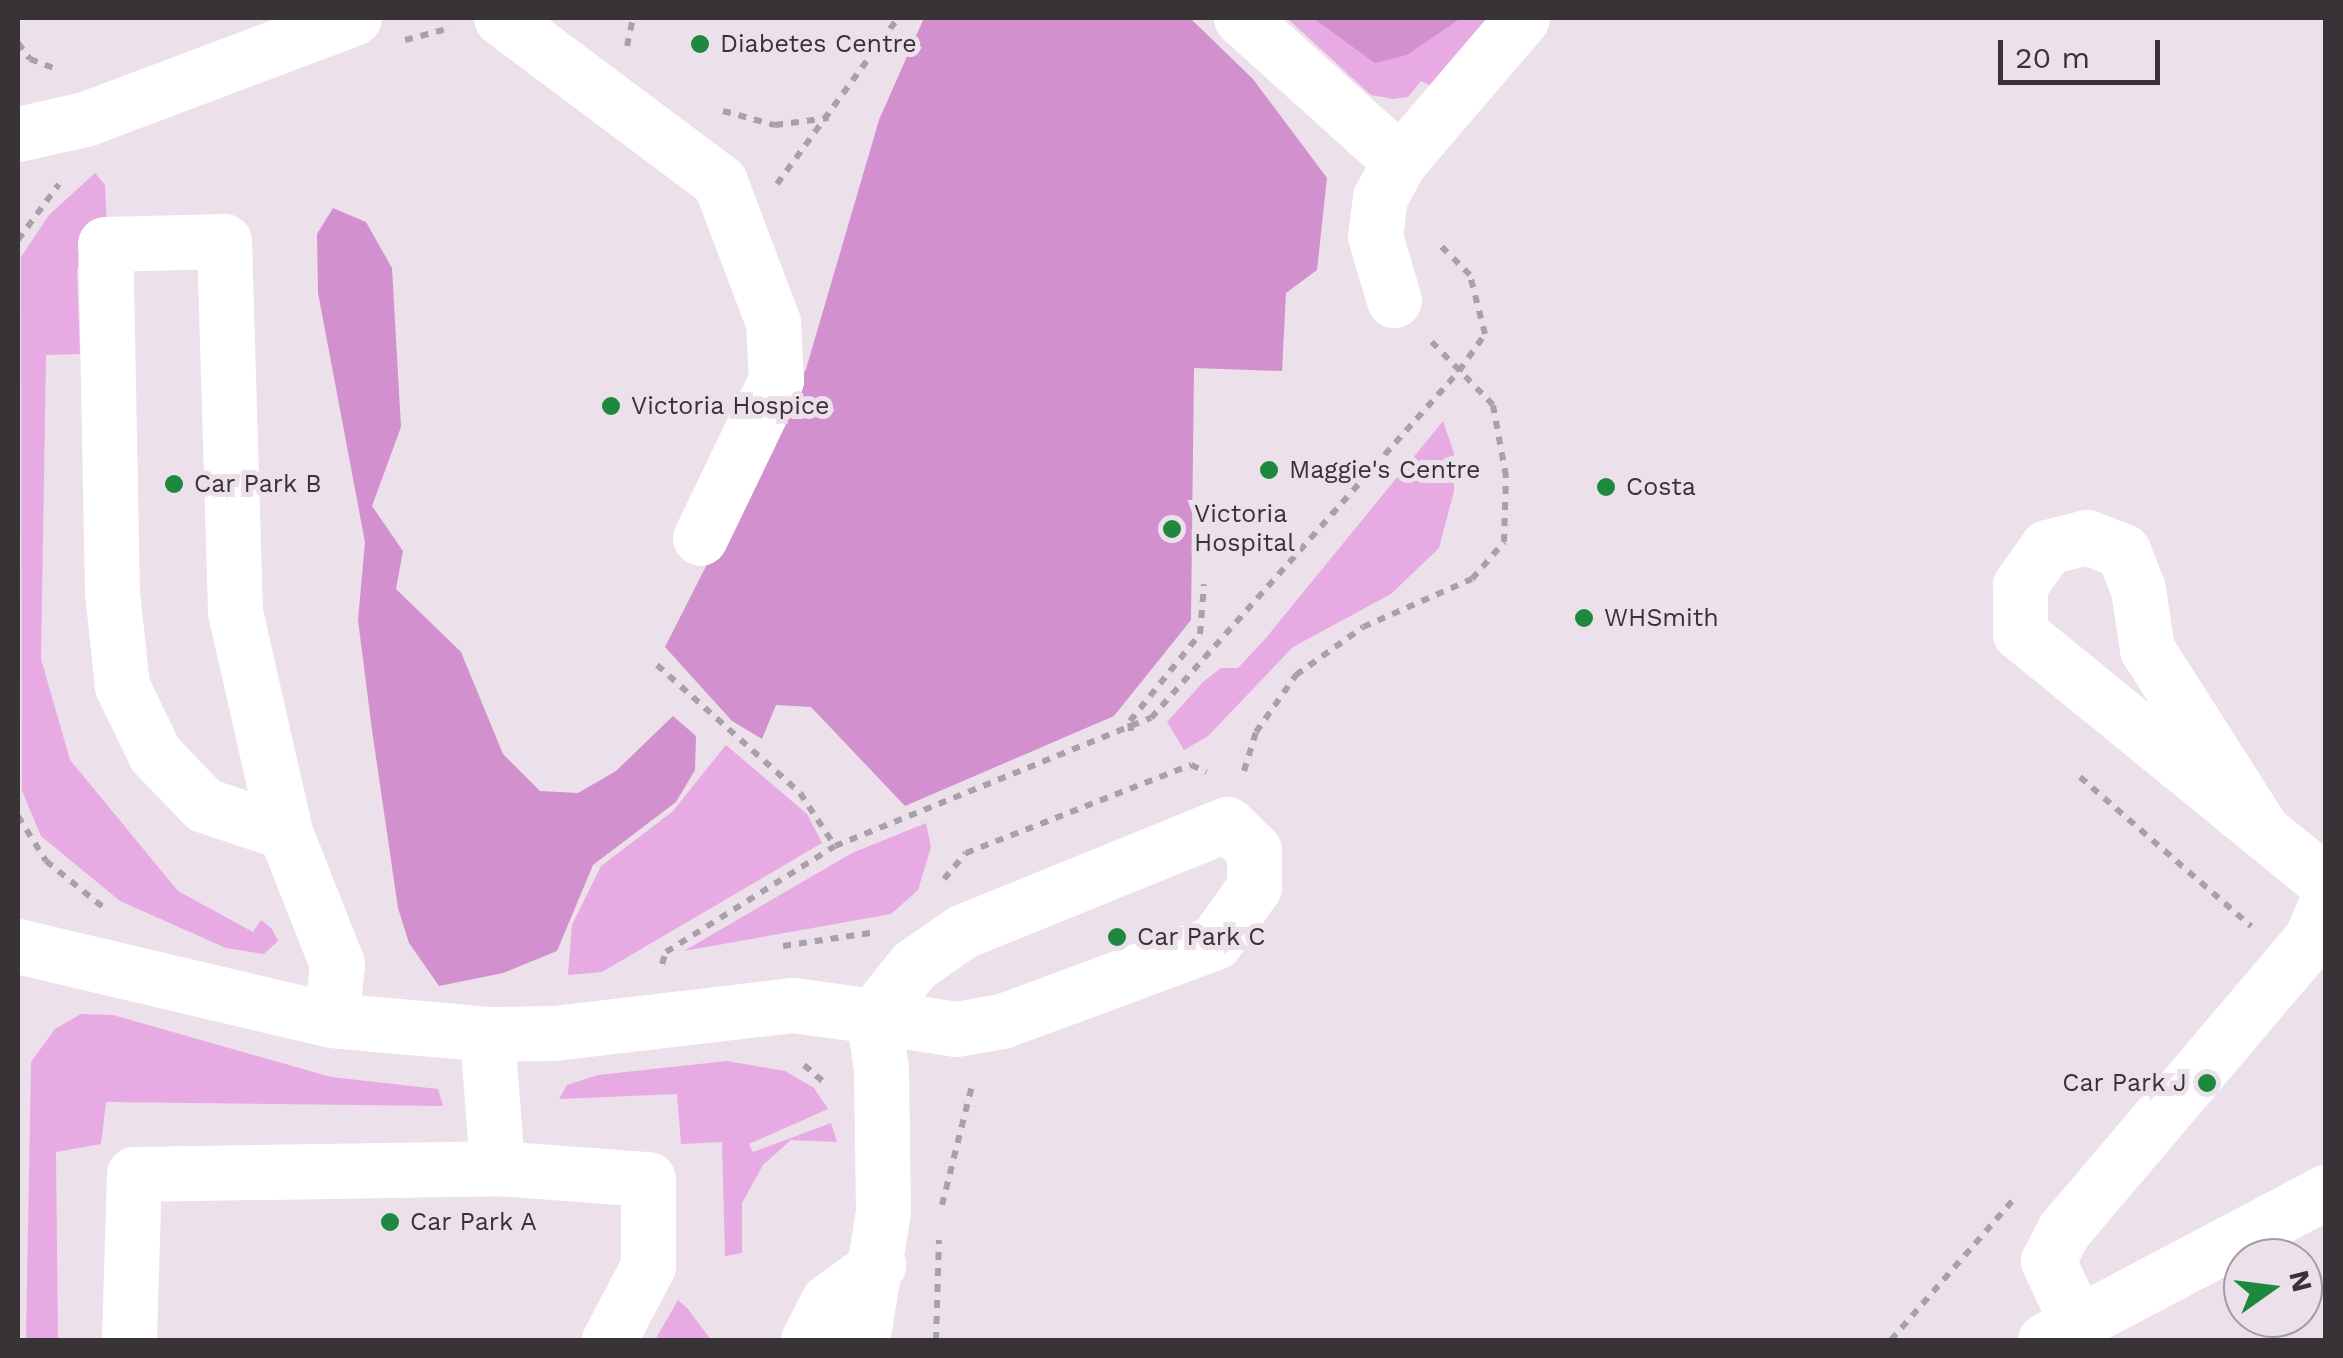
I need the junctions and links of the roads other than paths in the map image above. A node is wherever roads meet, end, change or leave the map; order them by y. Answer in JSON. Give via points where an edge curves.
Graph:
{"nodes":[{"id":1,"x":1242,"y":18,"type":"edge"},
{"id":2,"x":1522,"y":18,"type":"edge"},
{"id":3,"x":479,"y":23,"type":"edge"},
{"id":4,"x":373,"y":31,"type":"edge"},
{"id":5,"x":18,"y":134,"type":"edge"},
{"id":6,"x":1400,"y":161,"type":"junction"},
{"id":7,"x":1394,"y":300,"type":"road end"},
{"id":8,"x":700,"y":538,"type":"dead end"},
{"id":9,"x":2261,"y":828,"type":"junction"},
{"id":10,"x":285,"y":832,"type":"junction"},
{"id":11,"x":2326,"y":883,"type":"edge"},
{"id":12,"x":2326,"y":904,"type":"edge"},
{"id":13,"x":18,"y":946,"type":"edge"},
{"id":14,"x":873,"y":1016,"type":"junction"},
{"id":15,"x":331,"y":1020,"type":"junction"},
{"id":16,"x":487,"y":1034,"type":"junction"},
{"id":17,"x":497,"y":1168,"type":"junction"},
{"id":18,"x":2326,"y":1192,"type":"edge"},
{"id":19,"x":878,"y":1265,"type":"junction"},
{"id":20,"x":2061,"y":1333,"type":"edge"},
{"id":21,"x":129,"y":1340,"type":"edge"},
{"id":22,"x":609,"y":1340,"type":"edge"},
{"id":23,"x":808,"y":1340,"type":"edge"},
{"id":24,"x":862,"y":1340,"type":"edge"}],
"edges":[{"from":1,"to":6,"type":"street"},
{"from":2,"to":6,"type":"street"},
{"from":3,"to":8,"type":"street","via":[[720,182],[773,322],[776,380]]},
{"from":4,"to":5,"type":"street"},
{"from":6,"to":7,"type":"street","via":[[1380,198],[1375,236]]},
{"from":9,"to":9,"type":"street","via":[[2125,725],[2020,633],[2020,585],[2047,548],[2087,538],[2123,551],[2138,589],[2148,649]]},
{"from":9,"to":11,"type":"street"},
{"from":10,"to":10,"type":"street","via":[[204,806],[156,754],[122,686],[112,594],[104,244],[224,241],[235,612]]},
{"from":10,"to":15,"type":"street","via":[[337,964]]},
{"from":12,"to":20,"type":"street","via":[[2311,940],[2064,1230],[2048,1262]]},
{"from":13,"to":15,"type":"street"},
{"from":14,"to":14,"type":"street","via":[[914,965],[963,931],[1226,824],[1254,850],[1254,887],[1215,942],[1002,1021],[956,1029]]},
{"from":14,"to":16,"type":"street","via":[[793,1005],[554,1033]]},
{"from":14,"to":19,"type":"street","via":[[883,1113]]},
{"from":15,"to":16,"type":"street"},
{"from":16,"to":17,"type":"street"},
{"from":17,"to":21,"type":"street","via":[[134,1174]]},
{"from":17,"to":22,"type":"street","via":[[648,1179],[648,1266]]},
{"from":18,"to":20,"type":"street"},
{"from":19,"to":23,"type":"street","via":[[828,1301]]},
{"from":19,"to":24,"type":"street"}]}
